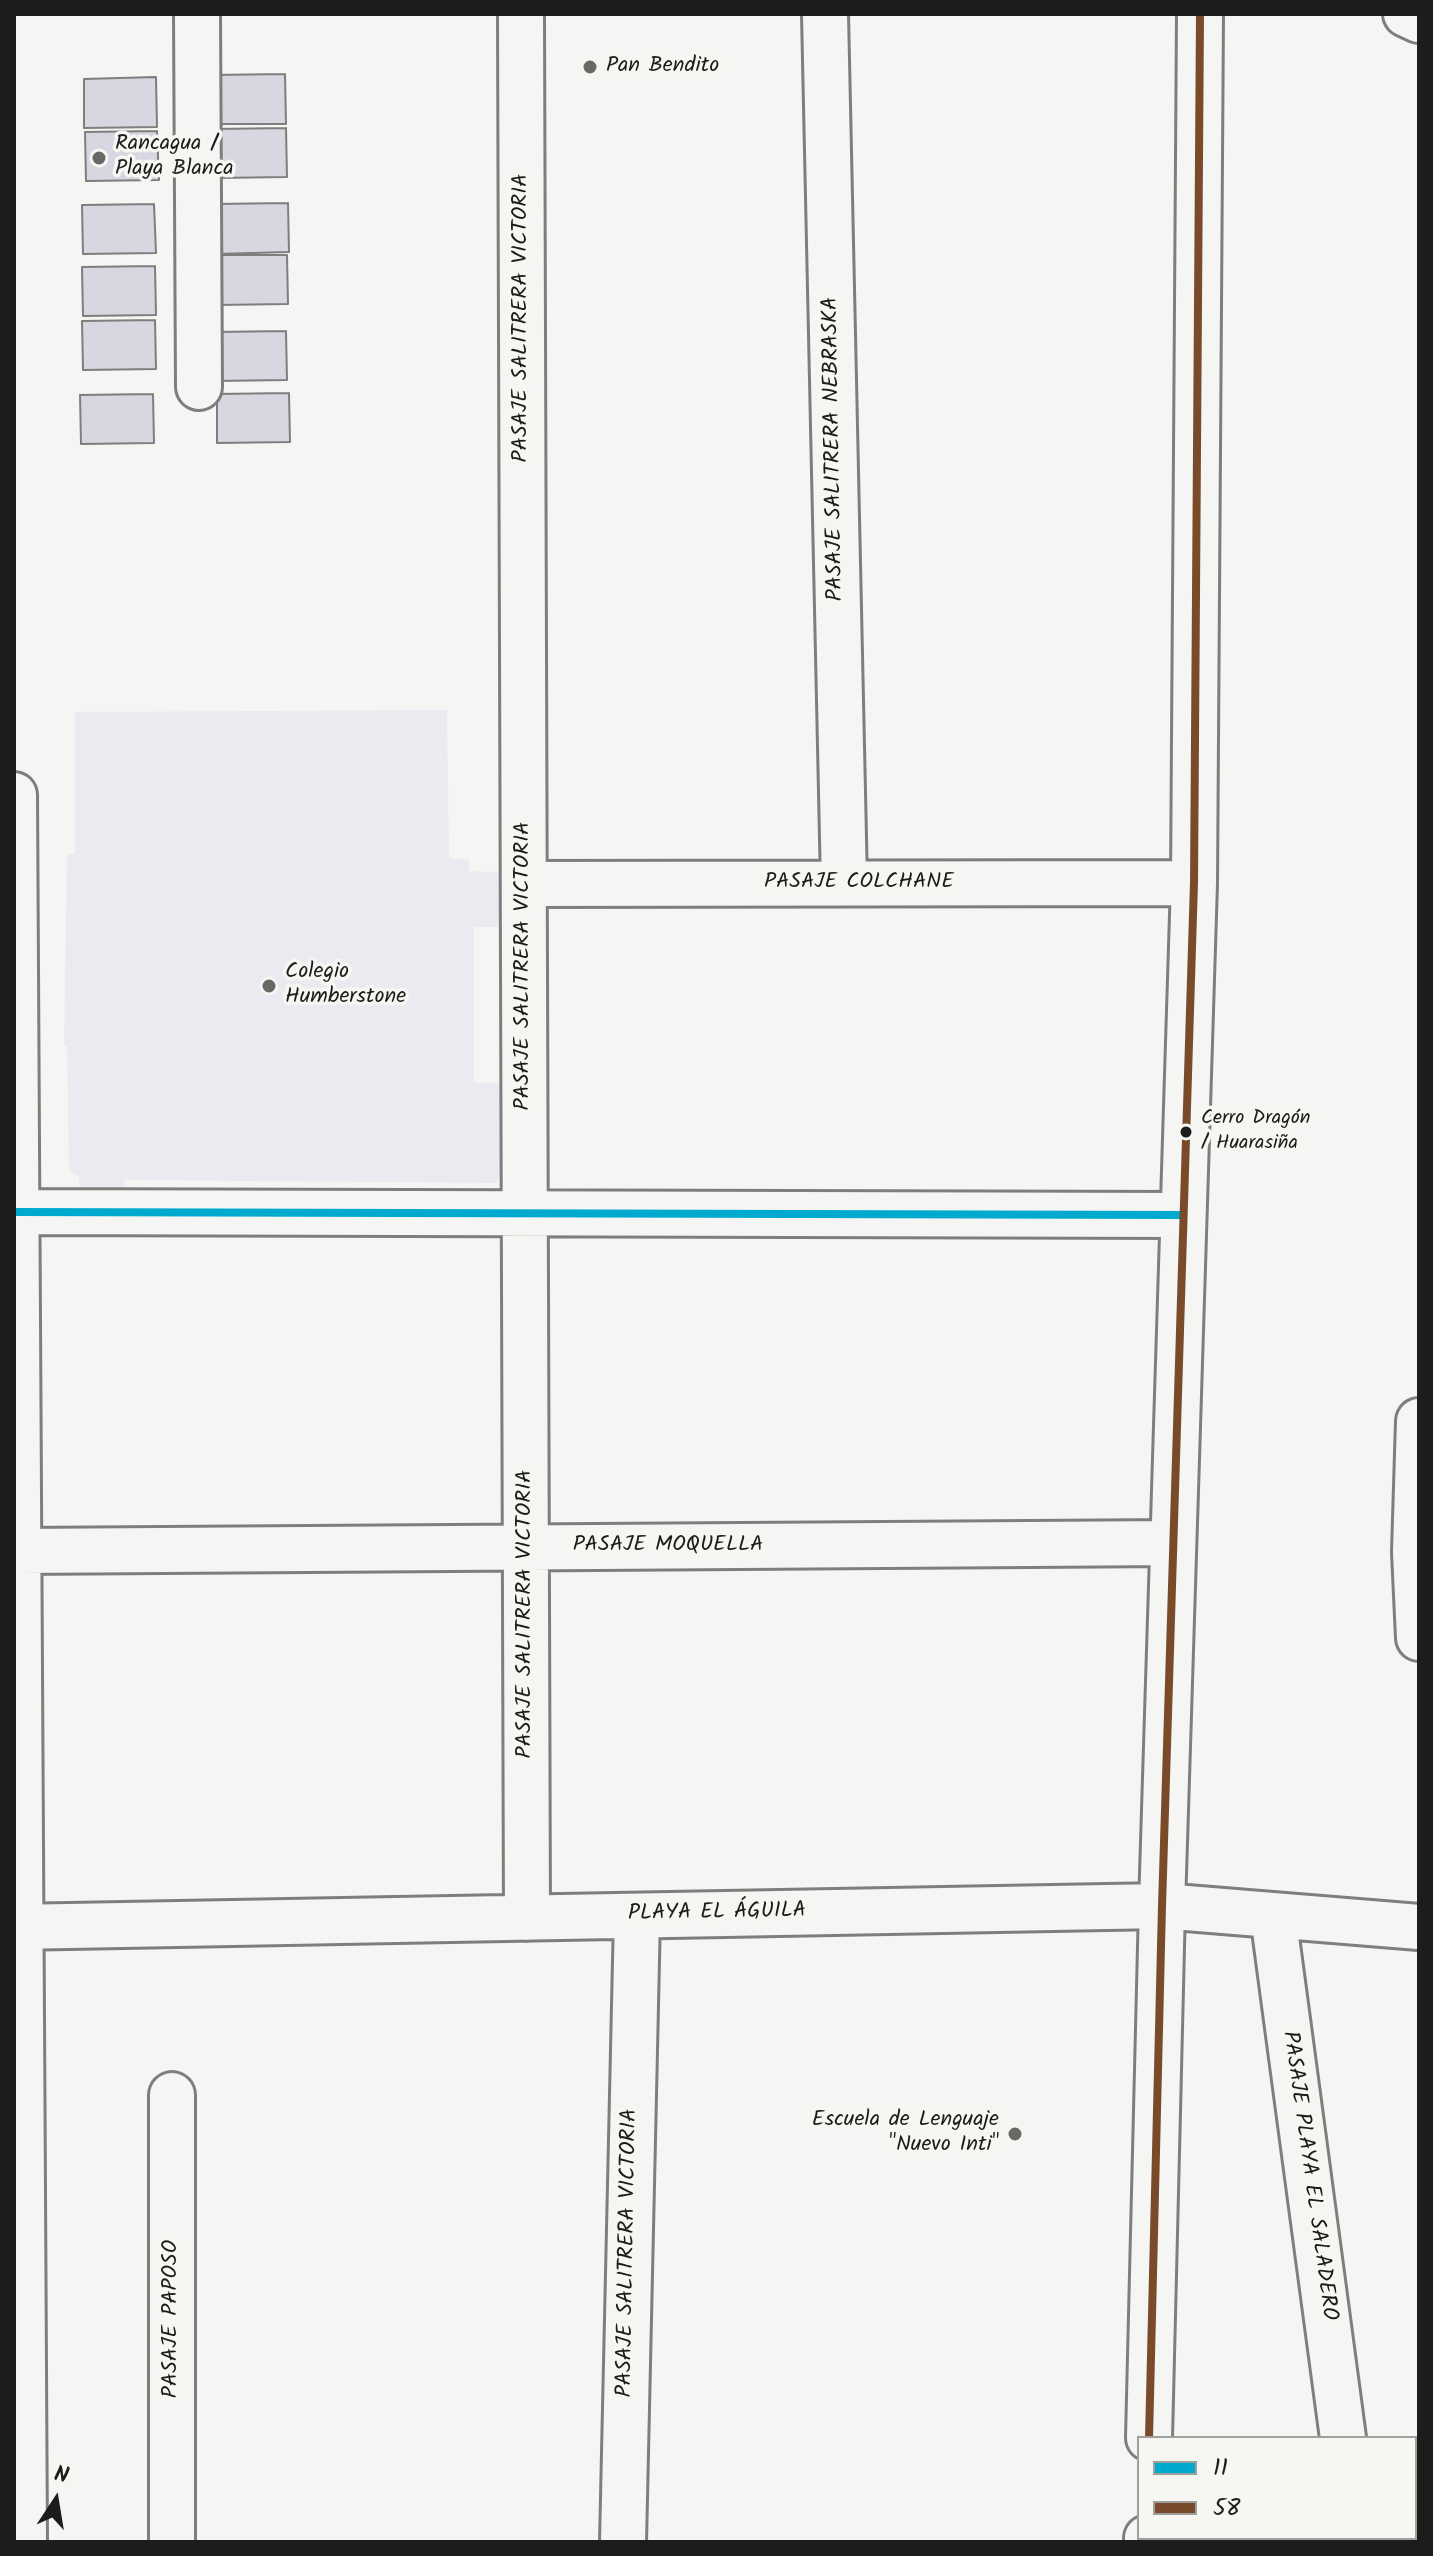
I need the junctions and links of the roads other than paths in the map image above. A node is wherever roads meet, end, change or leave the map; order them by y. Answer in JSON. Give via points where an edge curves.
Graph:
{"nodes":[{"id":1,"x":197,"y":14,"type":"edge"},
{"id":2,"x":521,"y":14,"type":"edge"},
{"id":3,"x":825,"y":14,"type":"edge"},
{"id":4,"x":1200,"y":14,"type":"edge"},
{"id":5,"x":1406,"y":14,"type":"edge"},
{"id":6,"x":1419,"y":20,"type":"edge"},
{"id":7,"x":199,"y":387,"type":"dead end"},
{"id":8,"x":14,"y":795,"type":"edge"},
{"id":9,"x":844,"y":883,"type":"junction"},
{"id":10,"x":1194,"y":883,"type":"junction"},
{"id":11,"x":524,"y":884,"type":"junction"},
{"id":12,"x":16,"y":1212,"type":"junction"},
{"id":13,"x":524,"y":1213,"type":"junction"},
{"id":14,"x":1183,"y":1215,"type":"junction"},
{"id":15,"x":1419,"y":1421,"type":"edge"},
{"id":16,"x":16,"y":1479,"type":"edge"},
{"id":17,"x":1173,"y":1543,"type":"junction"},
{"id":18,"x":525,"y":1547,"type":"junction"},
{"id":19,"x":19,"y":1551,"type":"junction"},
{"id":20,"x":1419,"y":1638,"type":"edge"},
{"id":21,"x":1162,"y":1906,"type":"junction"},
{"id":22,"x":1273,"y":1915,"type":"junction"},
{"id":23,"x":637,"y":1916,"type":"junction"},
{"id":24,"x":527,"y":1918,"type":"junction"},
{"id":25,"x":17,"y":1927,"type":"edge"},
{"id":26,"x":1419,"y":1927,"type":"edge"},
{"id":27,"x":172,"y":2095,"type":"dead end"},
{"id":28,"x":19,"y":2400,"type":"edge"},
{"id":29,"x":1149,"y":2436,"type":"edge"},
{"id":30,"x":1343,"y":2436,"type":"edge"},
{"id":31,"x":24,"y":2542,"type":"edge"},
{"id":32,"x":172,"y":2542,"type":"edge"},
{"id":33,"x":623,"y":2542,"type":"edge"}],
"edges":[{"from":1,"to":7,"type":"street"},
{"from":2,"to":11,"type":"street","name":"PASAJE SALITRERA VICTORIA"},
{"from":3,"to":9,"type":"street","name":"PASAJE SALITRERA NEBRASKA"},
{"from":4,"to":10,"type":"street"},
{"from":5,"to":6,"type":"street"},
{"from":8,"to":12,"type":"street"},
{"from":9,"to":10,"type":"street","name":"PASAJE COLCHANE"},
{"from":9,"to":11,"type":"street","name":"PASAJE COLCHANE"},
{"from":10,"to":14,"type":"street"},
{"from":11,"to":13,"type":"street","name":"PASAJE SALITRERA VICTORIA"},
{"from":12,"to":13,"type":"street"},
{"from":12,"to":16,"type":"street"},
{"from":13,"to":14,"type":"street"},
{"from":13,"to":18,"type":"street","name":"PASAJE SALITRERA VICTORIA"},
{"from":14,"to":17,"type":"street"},
{"from":15,"to":20,"type":"street"},
{"from":16,"to":19,"type":"street"},
{"from":17,"to":18,"type":"street","name":"PASAJE MOQUELLA"},
{"from":17,"to":21,"type":"street"},
{"from":18,"to":19,"type":"street","name":"PASAJE MOQUELLA"},
{"from":18,"to":24,"type":"street","name":"PASAJE SALITRERA VICTORIA"},
{"from":19,"to":25,"type":"street"},
{"from":21,"to":22,"type":"street","name":"PLAYA EL ÁGUILA"},
{"from":21,"to":23,"type":"street","name":"PLAYA EL ÁGUILA"},
{"from":21,"to":29,"type":"street"},
{"from":22,"to":26,"type":"street","name":"PLAYA EL ÁGUILA"},
{"from":22,"to":30,"type":"street","name":"PASAJE PLAYA EL SALADERO"},
{"from":23,"to":24,"type":"street","name":"PLAYA EL ÁGUILA"},
{"from":23,"to":33,"type":"street","name":"PASAJE SALITRERA VICTORIA"},
{"from":24,"to":25,"type":"street","name":"PLAYA EL ÁGUILA"},
{"from":25,"to":28,"type":"street"},
{"from":27,"to":32,"type":"street","name":"PASAJE PAPOSO"},
{"from":28,"to":31,"type":"street"}]}
